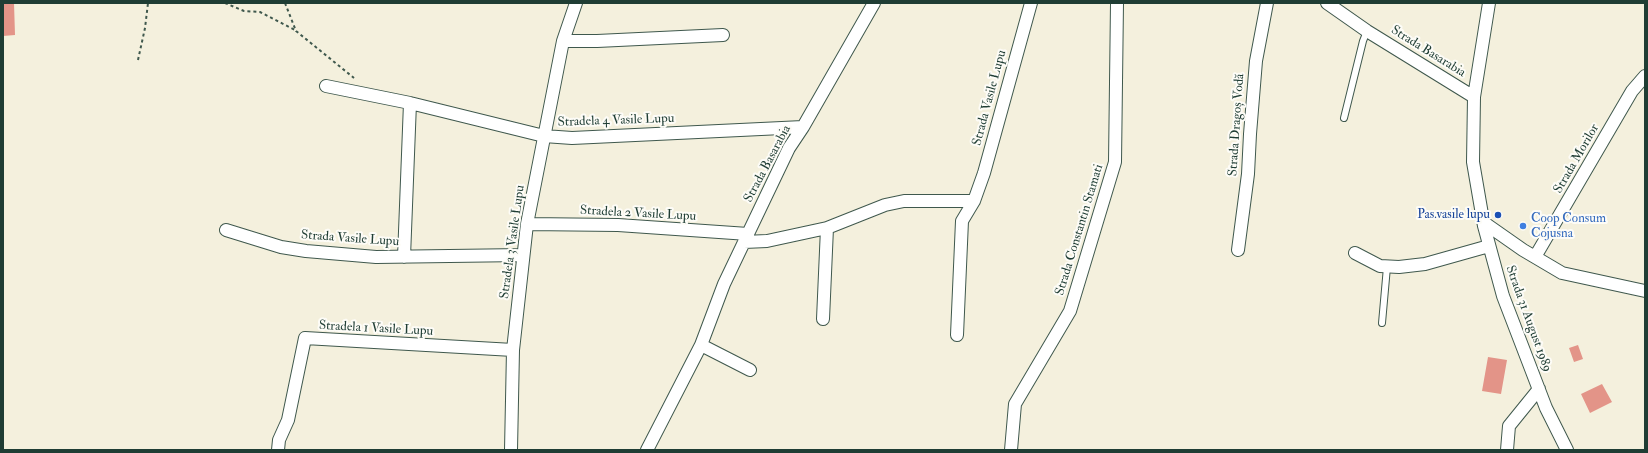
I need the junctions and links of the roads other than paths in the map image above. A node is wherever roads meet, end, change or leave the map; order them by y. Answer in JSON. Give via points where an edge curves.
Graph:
{"nodes":[{"id":1,"x":576,"y":3,"type":"edge"},
{"id":2,"x":874,"y":3,"type":"edge"},
{"id":3,"x":1031,"y":3,"type":"edge"},
{"id":4,"x":1117,"y":3,"type":"edge"},
{"id":5,"x":1267,"y":3,"type":"edge"},
{"id":6,"x":1327,"y":3,"type":"edge"},
{"id":7,"x":1489,"y":3,"type":"edge"},
{"id":8,"x":1367,"y":31,"type":"junction"},
{"id":9,"x":723,"y":35,"type":"dead end"},
{"id":10,"x":563,"y":41,"type":"junction"},
{"id":11,"x":1645,"y":76,"type":"edge"},
{"id":12,"x":326,"y":86,"type":"dead end"},
{"id":13,"x":1474,"y":97,"type":"junction"},
{"id":14,"x":410,"y":103,"type":"junction"},
{"id":15,"x":1344,"y":118,"type":"dead end"},
{"id":16,"x":803,"y":127,"type":"junction"},
{"id":17,"x":544,"y":136,"type":"junction"},
{"id":18,"x":974,"y":200,"type":"junction"},
{"id":19,"x":1483,"y":222,"type":"junction"},
{"id":20,"x":527,"y":224,"type":"junction"},
{"id":21,"x":827,"y":228,"type":"junction"},
{"id":22,"x":226,"y":230,"type":"dead end"},
{"id":23,"x":746,"y":238,"type":"junction"},
{"id":24,"x":1489,"y":246,"type":"junction"},
{"id":25,"x":1238,"y":250,"type":"dead end"},
{"id":26,"x":1355,"y":253,"type":"dead end"},
{"id":27,"x":523,"y":255,"type":"junction"},
{"id":28,"x":404,"y":257,"type":"junction"},
{"id":29,"x":1535,"y":257,"type":"junction"},
{"id":30,"x":1387,"y":267,"type":"junction"},
{"id":31,"x":1645,"y":291,"type":"edge"},
{"id":32,"x":823,"y":319,"type":"dead end"},
{"id":33,"x":1382,"y":323,"type":"dead end"},
{"id":34,"x":957,"y":335,"type":"dead end"},
{"id":35,"x":701,"y":345,"type":"junction"},
{"id":36,"x":513,"y":350,"type":"junction"},
{"id":37,"x":750,"y":370,"type":"dead end"},
{"id":38,"x":1538,"y":389,"type":"junction"},
{"id":39,"x":278,"y":450,"type":"edge"},
{"id":40,"x":511,"y":450,"type":"edge"},
{"id":41,"x":647,"y":450,"type":"edge"},
{"id":42,"x":1012,"y":450,"type":"edge"},
{"id":43,"x":1507,"y":450,"type":"edge"},
{"id":44,"x":1567,"y":450,"type":"edge"}],
"edges":[{"from":1,"to":10,"type":"street","name":"Stradela 3 Vasile Lupu"},
{"from":2,"to":16,"type":"street","name":"Strada Basarabia"},
{"from":3,"to":18,"type":"street","name":"Strada Vasile Lupu","via":[[984,173]]},
{"from":4,"to":42,"type":"street","name":"Strada Constantin Stamati","via":[[1115,162],[1070,311],[1015,404]]},
{"from":5,"to":25,"type":"street","name":"Strada Dragoș Vodă","via":[[1256,61],[1248,174]]},
{"from":6,"to":8,"type":"street","name":"Strada Basarabia"},
{"from":7,"to":13,"type":"street","name":"Strada 31 August 1989"},
{"from":8,"to":13,"type":"street","name":"Strada Basarabia"},
{"from":8,"to":15,"type":"lane"},
{"from":9,"to":10,"type":"street"},
{"from":10,"to":17,"type":"street","name":"Stradela 3 Vasile Lupu"},
{"from":11,"to":29,"type":"street","name":"Strada Morilor","via":[[1632,92]]},
{"from":12,"to":14,"type":"street","name":"Stradela 4 Vasile Lupu"},
{"from":13,"to":19,"type":"street","name":"Strada 31 August 1989","via":[[1473,162]]},
{"from":14,"to":17,"type":"street","name":"Stradela 4 Vasile Lupu"},
{"from":14,"to":28,"type":"street"},
{"from":16,"to":17,"type":"street","name":"Stradela 4 Vasile Lupu","via":[[572,138]]},
{"from":16,"to":23,"type":"street","name":"Strada Basarabia","via":[[789,148]]},
{"from":17,"to":20,"type":"street","name":"Stradela 3 Vasile Lupu"},
{"from":18,"to":21,"type":"street","via":[[904,201],[885,205]]},
{"from":18,"to":34,"type":"street","name":"Strada Vasile Lupu","via":[[962,221]]},
{"from":19,"to":24,"type":"street","name":"Strada 31 August 1989"},
{"from":19,"to":29,"type":"street"},
{"from":20,"to":23,"type":"street","name":"Stradela 2 Vasile Lupu","via":[[618,225]]},
{"from":20,"to":27,"type":"street","name":"Stradela 3 Vasile Lupu"},
{"from":21,"to":23,"type":"street","via":[[766,241]]},
{"from":21,"to":32,"type":"street"},
{"from":22,"to":28,"type":"street","name":"Strada Vasile Lupu","via":[[282,248],[376,258]]},
{"from":23,"to":35,"type":"street","name":"Strada Basarabia","via":[[724,284]]},
{"from":24,"to":30,"type":"street","via":[[1425,264]]},
{"from":24,"to":38,"type":"street","name":"Strada 31 August 1989","via":[[1503,296]]},
{"from":26,"to":30,"type":"street"},
{"from":27,"to":28,"type":"street","name":"Strada Vasile Lupu"},
{"from":27,"to":36,"type":"street","name":"Stradela 3 Vasile Lupu"},
{"from":29,"to":31,"type":"street","via":[[1562,273]]},
{"from":30,"to":33,"type":"lane"},
{"from":35,"to":37,"type":"street"},
{"from":35,"to":41,"type":"street","name":"Strada Basarabia"},
{"from":36,"to":39,"type":"street","name":"Stradela 1 Vasile Lupu","via":[[305,338],[288,420],[279,440]]},
{"from":36,"to":40,"type":"street","name":"Stradela 3 Vasile Lupu"},
{"from":38,"to":43,"type":"street","via":[[1509,426]]},
{"from":38,"to":44,"type":"street","name":"Strada 31 August 1989"}]}
